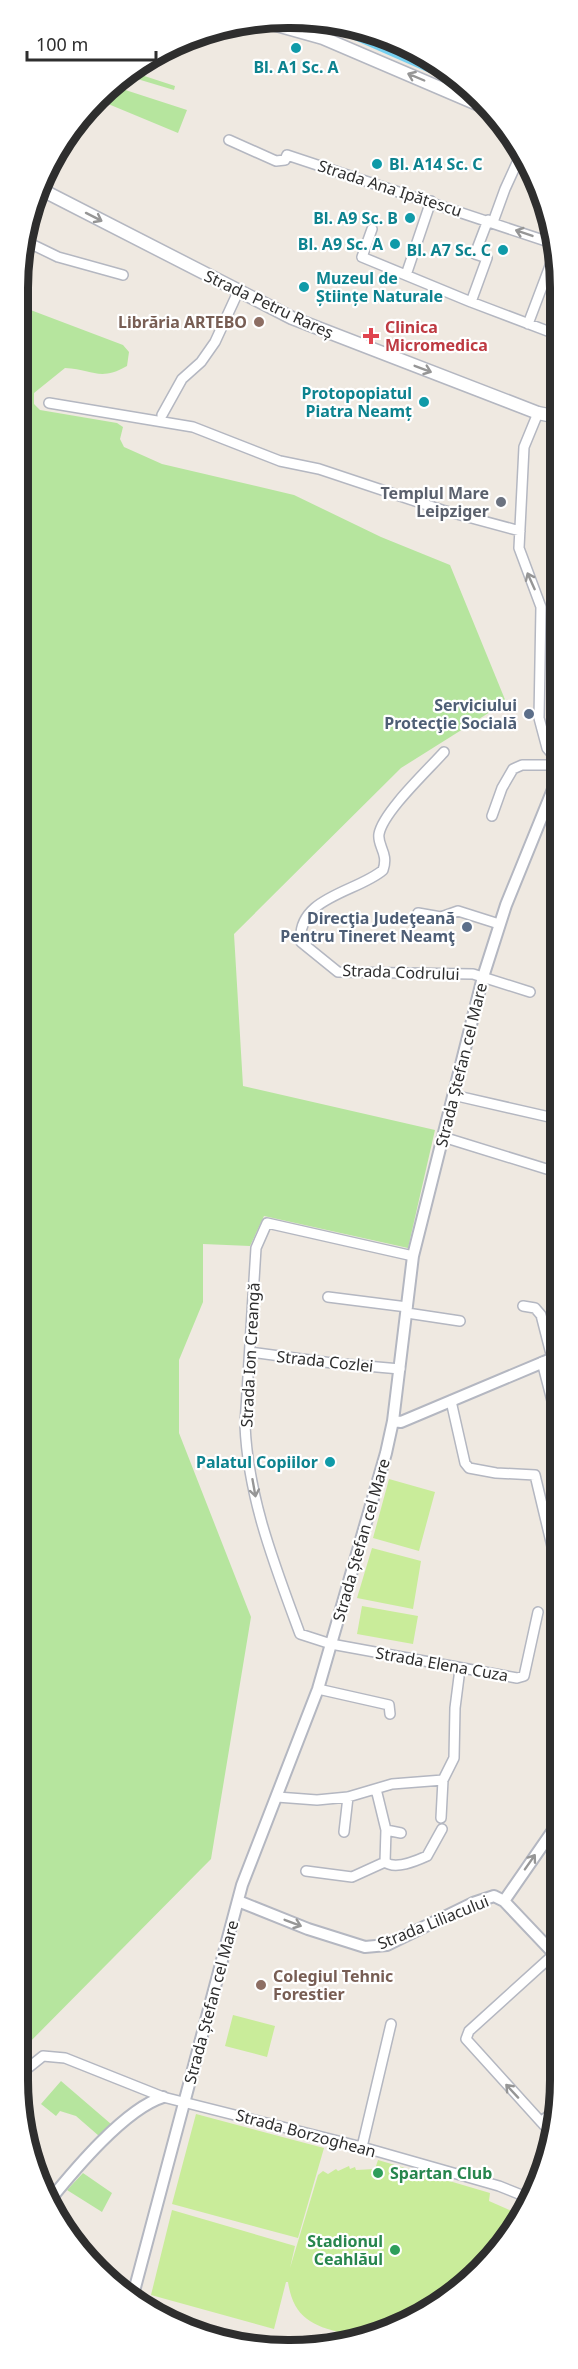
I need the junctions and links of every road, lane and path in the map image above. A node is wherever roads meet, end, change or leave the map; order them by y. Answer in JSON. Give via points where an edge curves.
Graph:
{"nodes":[{"id":1,"x":288,"y":28,"type":"edge"},
{"id":2,"x":468,"y":100,"type":"edge"},
{"id":3,"x":229,"y":140,"type":"dead end"},
{"id":4,"x":517,"y":163,"type":"edge"},
{"id":5,"x":47,"y":192,"type":"edge"},
{"id":6,"x":431,"y":201,"type":"junction"},
{"id":7,"x":491,"y":221,"type":"junction"},
{"id":8,"x":372,"y":229,"type":"dead end"},
{"id":9,"x":544,"y":240,"type":"edge"},
{"id":10,"x":33,"y":245,"type":"edge"},
{"id":11,"x":549,"y":269,"type":"edge"},
{"id":12,"x":123,"y":275,"type":"dead end"},
{"id":13,"x":406,"y":275,"type":"junction"},
{"id":14,"x":238,"y":292,"type":"junction"},
{"id":15,"x":471,"y":302,"type":"junction"},
{"id":16,"x":528,"y":324,"type":"junction"},
{"id":17,"x":550,"y":332,"type":"edge"},
{"id":18,"x":49,"y":403,"type":"dead end"},
{"id":19,"x":538,"y":413,"type":"junction"},
{"id":20,"x":162,"y":415,"type":"dead end"},
{"id":21,"x":550,"y":415,"type":"edge"},
{"id":22,"x":550,"y":419,"type":"edge"},
{"id":23,"x":520,"y":531,"type":"junction"},
{"id":24,"x":550,"y":751,"type":"edge"},
{"id":25,"x":444,"y":752,"type":"dead end"},
{"id":26,"x":550,"y":765,"type":"edge"},
{"id":27,"x":550,"y":797,"type":"edge"},
{"id":28,"x":492,"y":816,"type":"dead end"},
{"id":29,"x":418,"y":913,"type":"dead end"},
{"id":30,"x":499,"y":924,"type":"junction"},
{"id":31,"x":483,"y":976,"type":"junction"},
{"id":32,"x":530,"y":992,"type":"dead end"},
{"id":33,"x":453,"y":1095,"type":"junction"},
{"id":34,"x":550,"y":1117,"type":"edge"},
{"id":35,"x":443,"y":1137,"type":"junction"},
{"id":36,"x":550,"y":1170,"type":"edge"},
{"id":37,"x":413,"y":1256,"type":"junction"},
{"id":38,"x":328,"y":1297,"type":"dead end"},
{"id":39,"x":523,"y":1306,"type":"dead end"},
{"id":40,"x":407,"y":1310,"type":"junction"},
{"id":41,"x":460,"y":1321,"type":"dead end"},
{"id":42,"x":250,"y":1352,"type":"junction"},
{"id":43,"x":550,"y":1355,"type":"edge"},
{"id":44,"x":550,"y":1359,"type":"edge"},
{"id":45,"x":400,"y":1369,"type":"junction"},
{"id":46,"x":451,"y":1401,"type":"junction"},
{"id":47,"x":393,"y":1421,"type":"junction"},
{"id":48,"x":550,"y":1538,"type":"edge"},
{"id":49,"x":538,"y":1612,"type":"dead end"},
{"id":50,"x":331,"y":1644,"type":"junction"},
{"id":51,"x":460,"y":1669,"type":"junction"},
{"id":52,"x":318,"y":1689,"type":"junction"},
{"id":53,"x":390,"y":1714,"type":"dead end"},
{"id":54,"x":443,"y":1780,"type":"junction"},
{"id":55,"x":376,"y":1789,"type":"junction"},
{"id":56,"x":277,"y":1797,"type":"junction"},
{"id":57,"x":348,"y":1797,"type":"junction"},
{"id":58,"x":441,"y":1818,"type":"dead end"},
{"id":59,"x":442,"y":1829,"type":"dead end"},
{"id":60,"x":386,"y":1830,"type":"junction"},
{"id":61,"x":344,"y":1832,"type":"dead end"},
{"id":62,"x":401,"y":1833,"type":"dead end"},
{"id":63,"x":550,"y":1835,"type":"edge"},
{"id":64,"x":385,"y":1862,"type":"junction"},
{"id":65,"x":306,"y":1871,"type":"dead end"},
{"id":66,"x":238,"y":1901,"type":"junction"},
{"id":67,"x":504,"y":1901,"type":"junction"},
{"id":68,"x":550,"y":1950,"type":"edge"},
{"id":69,"x":550,"y":1961,"type":"edge"},
{"id":70,"x":391,"y":2024,"type":"dead end"},
{"id":71,"x":28,"y":2068,"type":"edge"},
{"id":72,"x":163,"y":2097,"type":"junction"},
{"id":73,"x":184,"y":2102,"type":"junction"},
{"id":74,"x":546,"y":2117,"type":"edge"},
{"id":75,"x":541,"y":2122,"type":"junction"},
{"id":76,"x":545,"y":2126,"type":"edge"},
{"id":77,"x":362,"y":2147,"type":"junction"},
{"id":78,"x":55,"y":2194,"type":"edge"},
{"id":79,"x":523,"y":2195,"type":"edge"},
{"id":80,"x":134,"y":2290,"type":"edge"}],
"edges":[{"from":2,"to":1,"type":"main road","one_way":true,"via":[[323,38]]},
{"from":3,"to":6,"type":"street","name":"Strada Ana Ipătescu","via":[[276,161],[285,160],[287,155]]},
{"from":4,"to":7,"type":"street"},
{"from":5,"to":14,"type":"main road","name":"Strada Petru Rareș","one_way":true},
{"from":6,"to":7,"type":"street","name":"Strada Ana Ipătescu"},
{"from":6,"to":13,"type":"street"},
{"from":9,"to":7,"type":"street","name":"Strada Ana Ipătescu","one_way":true},
{"from":7,"to":15,"type":"street","via":[[476,254],[487,258]]},
{"from":8,"to":13,"type":"street","via":[[362,257]]},
{"from":10,"to":12,"type":"street","via":[[58,257]]},
{"from":11,"to":16,"type":"street"},
{"from":13,"to":15,"type":"street"},
{"from":14,"to":19,"type":"main road","name":"Strada Petru Rareș","one_way":true,"via":[[292,318]]},
{"from":14,"to":20,"type":"street","via":[[211,350],[182,379]]},
{"from":15,"to":16,"type":"street"},
{"from":16,"to":17,"type":"street"},
{"from":18,"to":23,"type":"street","via":[[193,427],[280,460]]},
{"from":19,"to":21,"type":"main road","name":"Strada Petru Rareș"},
{"from":19,"to":22,"type":"street","name":"Strada Petru Rareș"},
{"from":19,"to":23,"type":"street","via":[[524,447]]},
{"from":24,"to":23,"type":"street","one_way":true,"via":[[539,718],[541,607],[522,559]]},
{"from":25,"to":31,"type":"street","name":"Strada Codrului","via":[[384,822],[379,834],[386,862],[383,870],[323,901],[304,924],[301,942],[338,972]]},
{"from":26,"to":28,"type":"street","via":[[513,768]]},
{"from":27,"to":30,"type":"street","name":"Strada Ștefan cel Mare"},
{"from":29,"to":30,"type":"street","via":[[441,918],[459,911]]},
{"from":30,"to":31,"type":"street","name":"Strada Ștefan cel Mare"},
{"from":31,"to":32,"type":"street"},
{"from":31,"to":33,"type":"street","name":"Strada Ștefan cel Mare"},
{"from":33,"to":34,"type":"street"},
{"from":33,"to":35,"type":"street","name":"Strada Ștefan cel Mare"},
{"from":35,"to":36,"type":"street"},
{"from":35,"to":37,"type":"street","name":"Strada Ștefan cel Mare"},
{"from":37,"to":40,"type":"street","name":"Strada Ștefan cel Mare"},
{"from":37,"to":42,"type":"street","name":"Strada Ion Creangă","via":[[267,1223],[256,1248]]},
{"from":38,"to":40,"type":"street"},
{"from":39,"to":43,"type":"street","via":[[535,1308],[541,1315]]},
{"from":40,"to":41,"type":"street"},
{"from":40,"to":45,"type":"street","name":"Strada Ștefan cel Mare"},
{"from":42,"to":45,"type":"street","name":"Strada Cozlei"},
{"from":42,"to":50,"type":"street","name":"Strada Ion Creangă","one_way":true,"via":[[246,1443],[268,1546],[300,1634]]},
{"from":44,"to":46,"type":"street"},
{"from":45,"to":47,"type":"street","name":"Strada Ștefan cel Mare"},
{"from":46,"to":47,"type":"street","via":[[401,1422]]},
{"from":46,"to":48,"type":"street","via":[[465,1463],[496,1473],[535,1475]]},
{"from":47,"to":50,"type":"street","name":"Strada Ștefan cel Mare"},
{"from":49,"to":51,"type":"street","name":"Strada Elena Cuza","via":[[524,1676]]},
{"from":50,"to":51,"type":"street","name":"Strada Elena Cuza"},
{"from":50,"to":52,"type":"street","name":"Strada Ștefan cel Mare"},
{"from":51,"to":54,"type":"street","via":[[454,1758]]},
{"from":52,"to":53,"type":"street","via":[[389,1705]]},
{"from":52,"to":56,"type":"street","name":"Strada Ștefan cel Mare"},
{"from":54,"to":55,"type":"street"},
{"from":54,"to":58,"type":"street"},
{"from":55,"to":57,"type":"street"},
{"from":55,"to":60,"type":"street"},
{"from":56,"to":57,"type":"street"},
{"from":56,"to":66,"type":"street","name":"Strada Ștefan cel Mare"},
{"from":57,"to":61,"type":"street"},
{"from":59,"to":64,"type":"street","via":[[425,1858],[394,1866]]},
{"from":60,"to":62,"type":"street"},
{"from":60,"to":64,"type":"street"},
{"from":67,"to":63,"type":"street","name":"Strada Liliacului","one_way":true},
{"from":64,"to":65,"type":"street","via":[[352,1877]]},
{"from":66,"to":67,"type":"street","name":"Strada Liliacului","one_way":true,"via":[[365,1947],[387,1945],[484,1899],[494,1896]]},
{"from":66,"to":73,"type":"street","name":"Strada Ștefan cel Mare"},
{"from":67,"to":68,"type":"street"},
{"from":75,"to":69,"type":"street","one_way":true,"via":[[468,2044],[466,2035]]},
{"from":70,"to":77,"type":"street"},
{"from":71,"to":72,"type":"street","name":"Strada Borzoghean","via":[[43,2056],[65,2058]]},
{"from":72,"to":73,"type":"street","name":"Strada Borzoghean"},
{"from":72,"to":78,"type":"street","via":[[148,2102],[108,2136]]},
{"from":73,"to":77,"type":"street","name":"Strada Borzoghean"},
{"from":73,"to":80,"type":"street","name":"Strada Ștefan cel Mare"},
{"from":74,"to":75,"type":"street"},
{"from":75,"to":76,"type":"street"},
{"from":77,"to":79,"type":"street","name":"Strada Borzoghean"}]}
